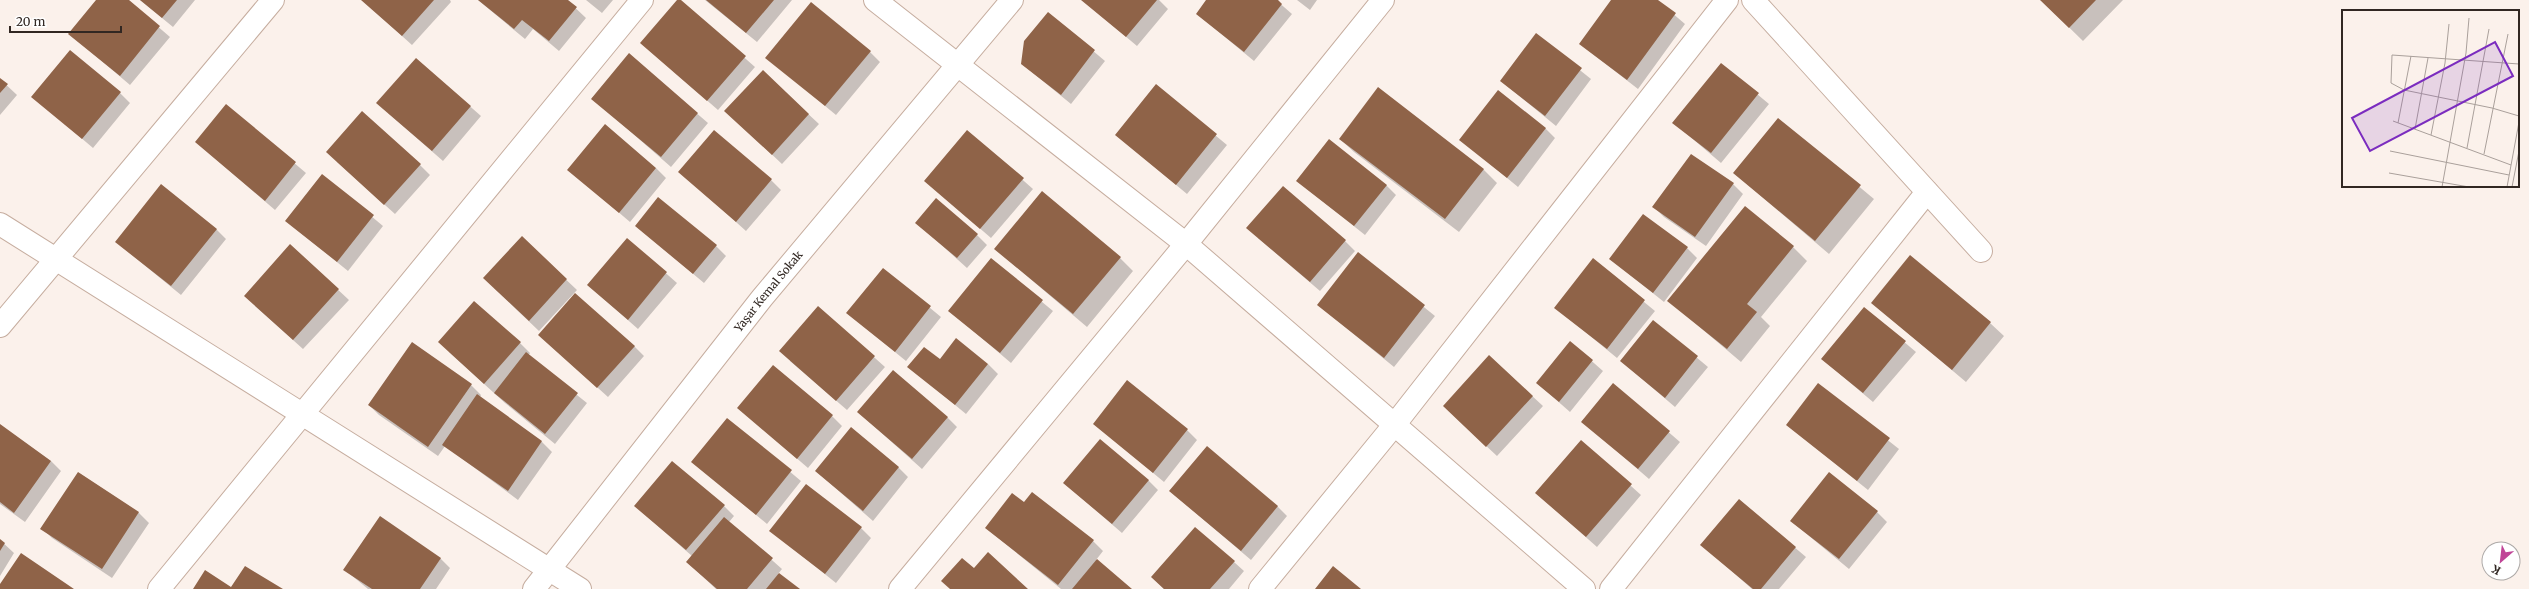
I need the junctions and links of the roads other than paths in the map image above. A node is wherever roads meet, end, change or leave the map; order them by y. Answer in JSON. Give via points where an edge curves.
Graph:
{"nodes":[{"id":1,"x":273,"y":0,"type":"edge"},
{"id":2,"x":642,"y":0,"type":"edge"},
{"id":3,"x":875,"y":0,"type":"edge"},
{"id":4,"x":1012,"y":0,"type":"edge"},
{"id":5,"x":1383,"y":0,"type":"edge"},
{"id":6,"x":1726,"y":0,"type":"edge"},
{"id":7,"x":1753,"y":0,"type":"edge"},
{"id":8,"x":958,"y":65,"type":"junction"},
{"id":9,"x":1927,"y":192,"type":"junction"},
{"id":10,"x":0,"y":224,"type":"edge"},
{"id":11,"x":1186,"y":244,"type":"junction"},
{"id":12,"x":1981,"y":251,"type":"dead end"},
{"id":13,"x":56,"y":259,"type":"junction"},
{"id":14,"x":0,"y":326,"type":"edge"},
{"id":15,"x":301,"y":415,"type":"junction"},
{"id":16,"x":1395,"y":424,"type":"junction"},
{"id":17,"x":549,"y":570,"type":"junction"},
{"id":18,"x":159,"y":589,"type":"edge"},
{"id":19,"x":534,"y":589,"type":"edge"},
{"id":20,"x":580,"y":589,"type":"edge"},
{"id":21,"x":900,"y":589,"type":"edge"},
{"id":22,"x":1260,"y":589,"type":"edge"},
{"id":23,"x":1584,"y":589,"type":"edge"},
{"id":24,"x":1611,"y":589,"type":"edge"}],
"edges":[{"from":1,"to":13,"type":"street"},
{"from":2,"to":15,"type":"street"},
{"from":3,"to":8,"type":"street"},
{"from":4,"to":8,"type":"street","name":"Yaşar Kemal Sokak"},
{"from":5,"to":11,"type":"street"},
{"from":6,"to":16,"type":"street"},
{"from":7,"to":9,"type":"street"},
{"from":8,"to":11,"type":"street"},
{"from":8,"to":17,"type":"street","name":"Yaşar Kemal Sokak","via":[[762,298]]},
{"from":9,"to":12,"type":"street"},
{"from":9,"to":24,"type":"street"},
{"from":10,"to":13,"type":"street"},
{"from":11,"to":16,"type":"street"},
{"from":11,"to":21,"type":"street"},
{"from":13,"to":14,"type":"street"},
{"from":13,"to":15,"type":"street"},
{"from":15,"to":17,"type":"street"},
{"from":15,"to":18,"type":"street"},
{"from":16,"to":22,"type":"street"},
{"from":16,"to":23,"type":"street"},
{"from":17,"to":19,"type":"street","name":"Yaşar Kemal Sokak"},
{"from":17,"to":20,"type":"street"}]}
